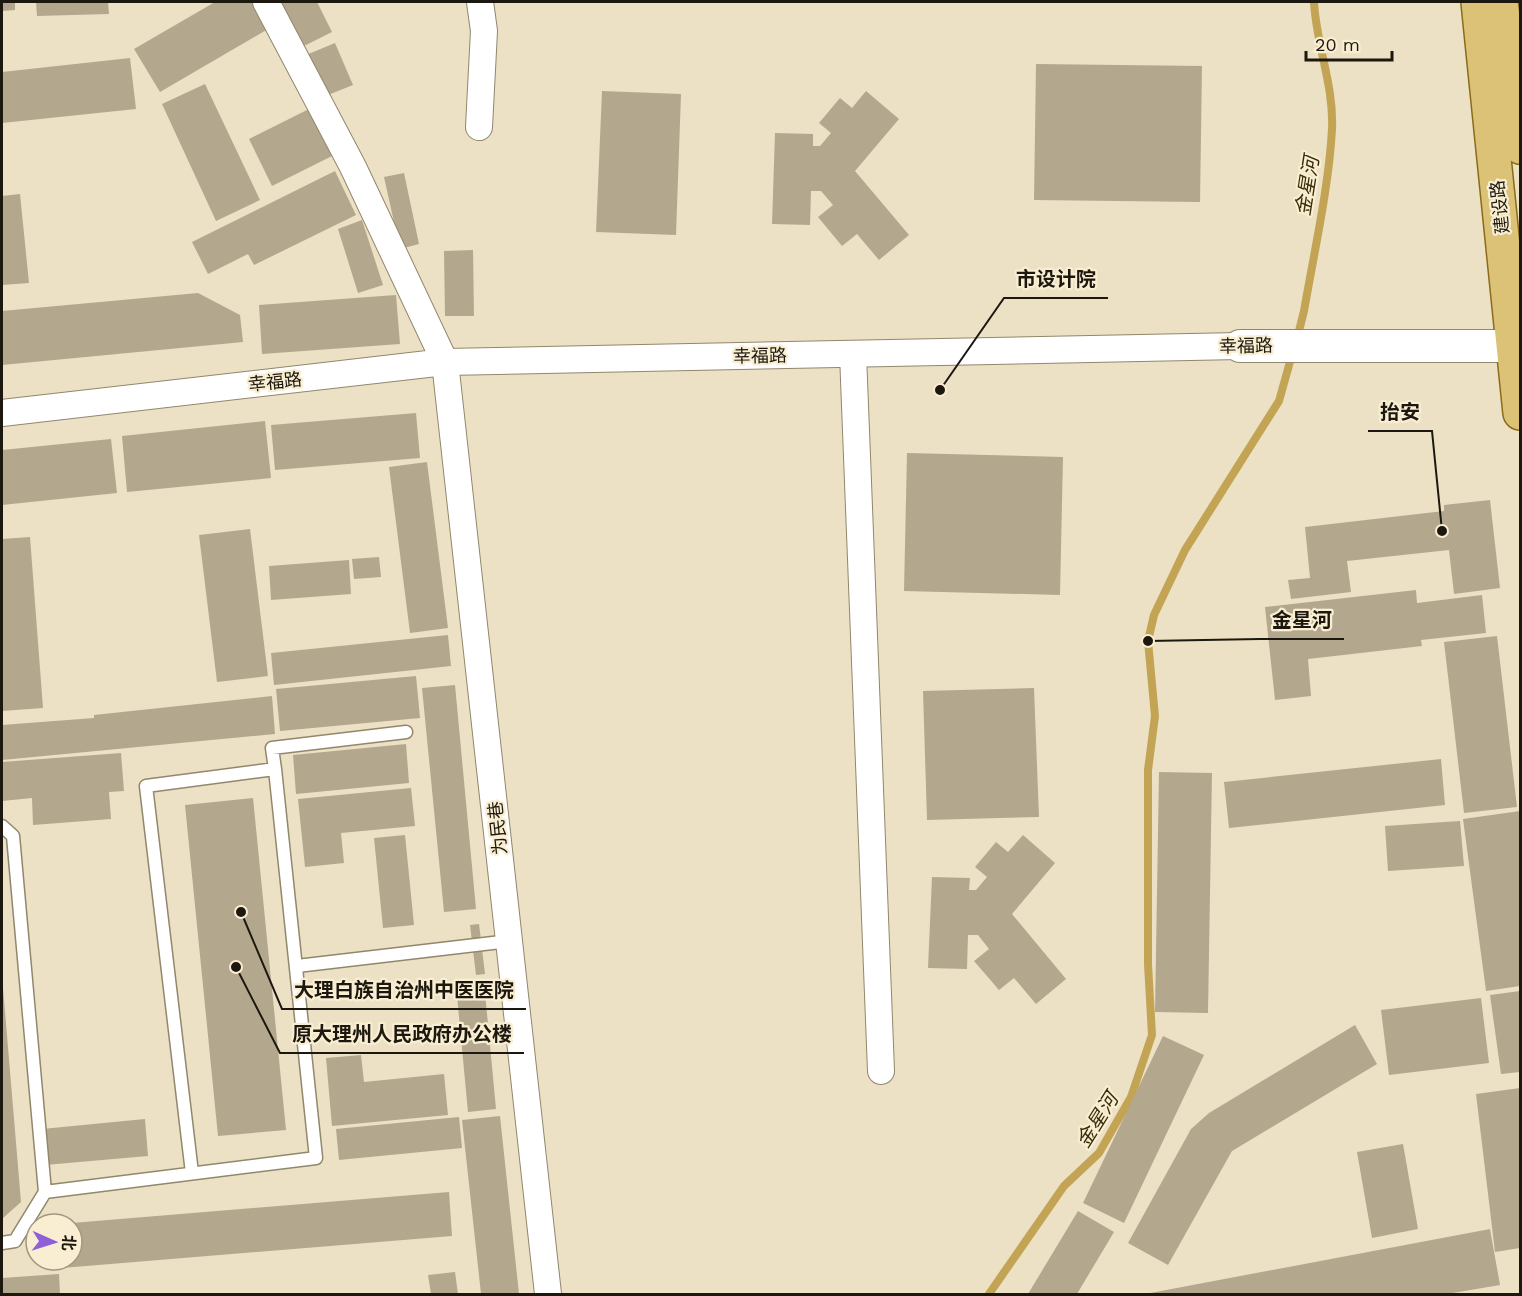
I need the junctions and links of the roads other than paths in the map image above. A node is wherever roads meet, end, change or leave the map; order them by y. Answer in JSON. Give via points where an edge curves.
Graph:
{"nodes":[{"id":1,"x":266,"y":2,"type":"edge"},
{"id":2,"x":480,"y":2,"type":"edge"},
{"id":3,"x":1478,"y":2,"type":"edge"},
{"id":4,"x":1501,"y":2,"type":"edge"},
{"id":5,"x":479,"y":127,"type":"dead end"},
{"id":6,"x":1513,"y":140,"type":"edge"},
{"id":7,"x":1240,"y":346,"type":"joint"},
{"id":8,"x":1517,"y":346,"type":"edge"},
{"id":9,"x":853,"y":354,"type":"junction"},
{"id":10,"x":445,"y":362,"type":"junction"},
{"id":11,"x":2,"y":413,"type":"edge"},
{"id":12,"x":1521,"y":413,"type":"edge"},
{"id":13,"x":406,"y":732,"type":"dead end"},
{"id":14,"x":275,"y":769,"type":"junction"},
{"id":15,"x":2,"y":826,"type":"edge"},
{"id":16,"x":510,"y":941,"type":"junction"},
{"id":17,"x":297,"y":966,"type":"junction"},
{"id":18,"x":881,"y":1071,"type":"dead end"},
{"id":19,"x":192,"y":1173,"type":"junction"},
{"id":20,"x":45,"y":1192,"type":"junction"},
{"id":21,"x":2,"y":1243,"type":"edge"},
{"id":22,"x":548,"y":1294,"type":"edge"}],
"edges":[{"from":1,"to":10,"type":"street","name":"为民巷","via":[[353,167]]},
{"from":2,"to":5,"type":"street","via":[[484,31]]},
{"from":3,"to":6,"type":"main road","name":"建设路"},
{"from":4,"to":6,"type":"main road","name":"建设路"},
{"from":6,"to":8,"type":"main road","name":"建设路"},
{"from":7,"to":8,"type":"street","name":"幸福路"},
{"from":7,"to":9,"type":"street","name":"幸福路"},
{"from":8,"to":12,"type":"main road","name":"建设路"},
{"from":9,"to":10,"type":"street","name":"幸福路"},
{"from":9,"to":18,"type":"street"},
{"from":10,"to":11,"type":"street","name":"幸福路"},
{"from":10,"to":16,"type":"street","name":"为民巷"},
{"from":13,"to":14,"type":"lane","via":[[272,748]]},
{"from":14,"to":17,"type":"lane"},
{"from":14,"to":19,"type":"lane","via":[[146,786]]},
{"from":15,"to":20,"type":"lane","via":[[13,836]]},
{"from":16,"to":17,"type":"lane"},
{"from":16,"to":22,"type":"street","name":"为民巷"},
{"from":17,"to":19,"type":"lane","via":[[316,1158]]},
{"from":19,"to":20,"type":"lane"},
{"from":20,"to":21,"type":"lane","via":[[15,1241]]}]}
